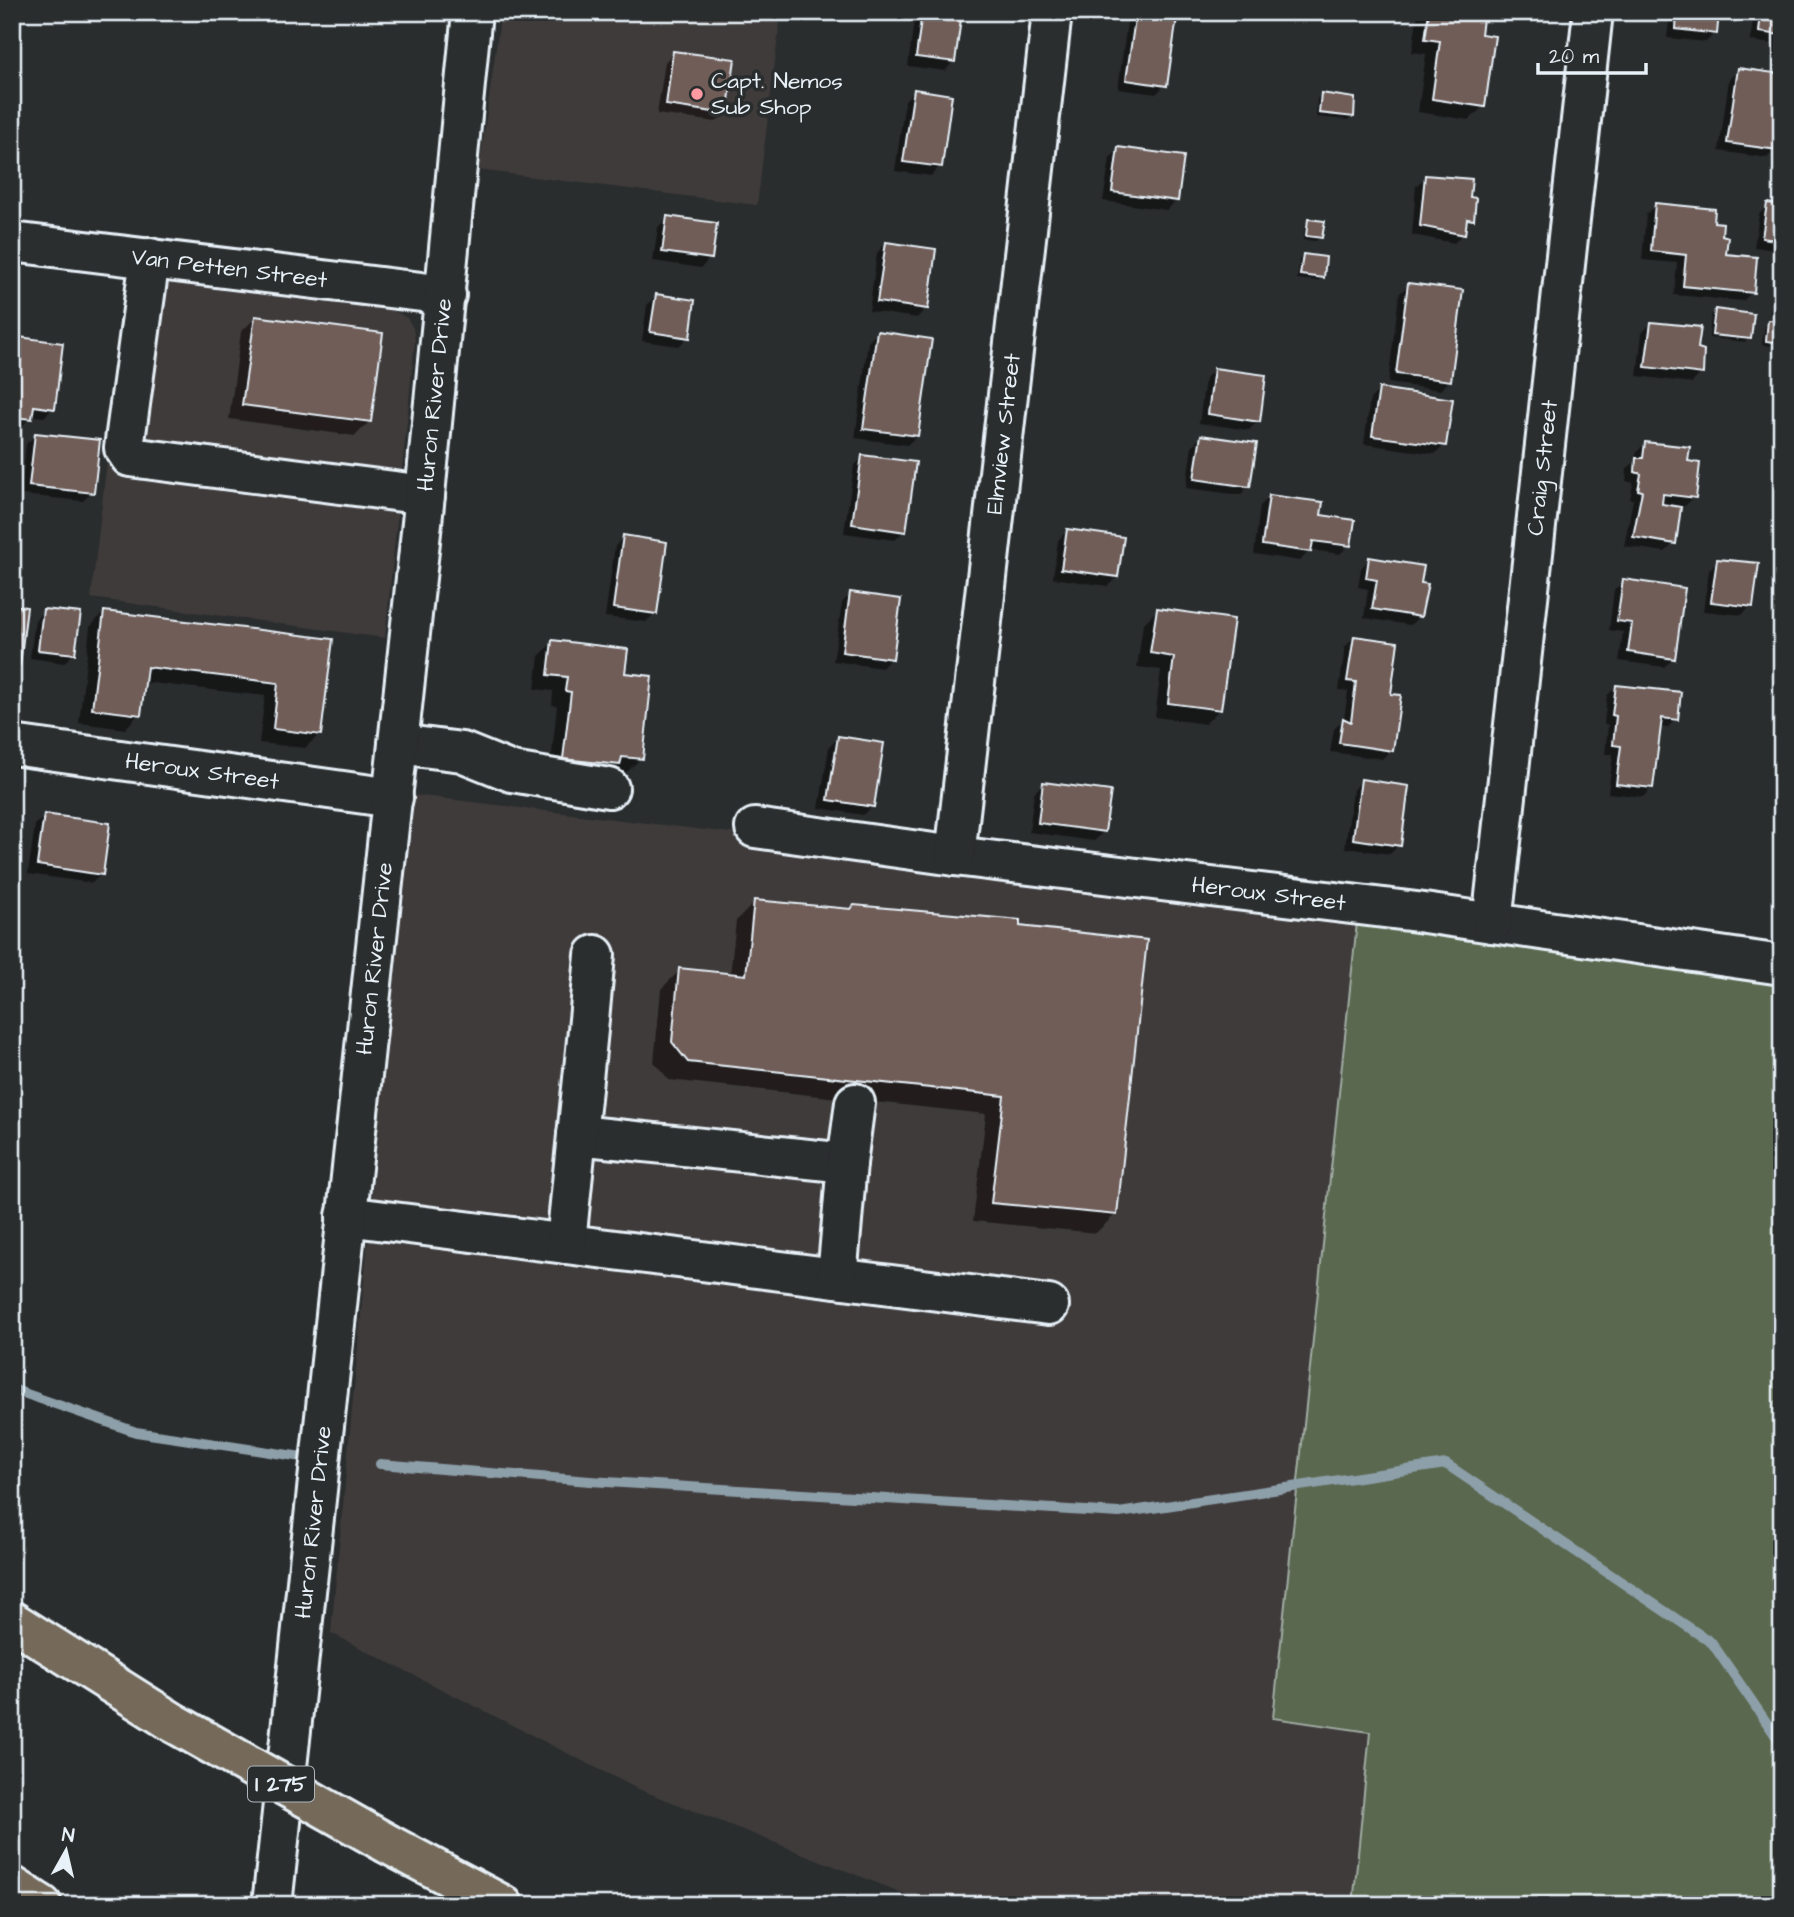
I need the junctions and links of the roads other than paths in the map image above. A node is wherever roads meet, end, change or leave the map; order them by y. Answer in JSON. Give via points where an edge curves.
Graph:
{"nodes":[{"id":1,"x":472,"y":12,"type":"edge"},
{"id":2,"x":1052,"y":12,"type":"edge"},
{"id":3,"x":1592,"y":12,"type":"edge"},
{"id":4,"x":12,"y":242,"type":"edge"},
{"id":5,"x":150,"y":258,"type":"junction"},
{"id":6,"x":446,"y":295,"type":"junction"},
{"id":7,"x":425,"y":495,"type":"junction"},
{"id":8,"x":398,"y":744,"type":"junction"},
{"id":9,"x":12,"y":745,"type":"edge"},
{"id":10,"x":609,"y":788,"type":"dead end"},
{"id":11,"x":393,"y":798,"type":"junction"},
{"id":12,"x":755,"y":828,"type":"dead end"},
{"id":13,"x":956,"y":856,"type":"junction"},
{"id":14,"x":1492,"y":923,"type":"junction"},
{"id":15,"x":595,"y":955,"type":"dead end"},
{"id":16,"x":1782,"y":965,"type":"edge"},
{"id":17,"x":855,"y":1103,"type":"dead end"},
{"id":18,"x":577,"y":1135,"type":"junction"},
{"id":19,"x":846,"y":1163,"type":"junction"},
{"id":20,"x":346,"y":1216,"type":"junction"},
{"id":21,"x":566,"y":1244,"type":"junction"},
{"id":22,"x":837,"y":1278,"type":"junction"},
{"id":23,"x":1049,"y":1305,"type":"dead end"},
{"id":24,"x":12,"y":1621,"type":"edge"},
{"id":25,"x":12,"y":1886,"type":"edge"},
{"id":26,"x":42,"y":1905,"type":"edge"},
{"id":27,"x":272,"y":1905,"type":"edge"},
{"id":28,"x":503,"y":1905,"type":"edge"}],
"edges":[{"from":1,"to":6,"type":"street","name":"Huron River Drive"},
{"from":2,"to":13,"type":"street","name":"Elmview Street"},
{"from":3,"to":14,"type":"street","name":"Craig Street"},
{"from":4,"to":5,"type":"street","name":"Van Petten Street"},
{"from":5,"to":6,"type":"street","name":"Van Petten Street"},
{"from":5,"to":7,"type":"street","via":[[124,448],[130,457]]},
{"from":6,"to":7,"type":"street","name":"Huron River Drive"},
{"from":7,"to":8,"type":"street","name":"Huron River Drive"},
{"from":8,"to":10,"type":"street","via":[[462,752],[512,772]]},
{"from":8,"to":11,"type":"street","name":"Huron River Drive"},
{"from":9,"to":11,"type":"street","name":"Heroux Street"},
{"from":11,"to":20,"type":"street","name":"Huron River Drive"},
{"from":12,"to":13,"type":"street","name":"Heroux Street"},
{"from":13,"to":14,"type":"street","name":"Heroux Street"},
{"from":14,"to":16,"type":"street","name":"Heroux Street"},
{"from":15,"to":18,"type":"street"},
{"from":17,"to":19,"type":"street"},
{"from":18,"to":19,"type":"street"},
{"from":18,"to":21,"type":"street"},
{"from":19,"to":22,"type":"street"},
{"from":20,"to":21,"type":"street"},
{"from":20,"to":27,"type":"street","name":"Huron River Drive"},
{"from":21,"to":22,"type":"street"},
{"from":22,"to":23,"type":"street"},
{"from":24,"to":28,"type":"highway","number":"I 275","bridge":true,"via":[[174,1723]]},
{"from":25,"to":26,"type":"highway"}]}
